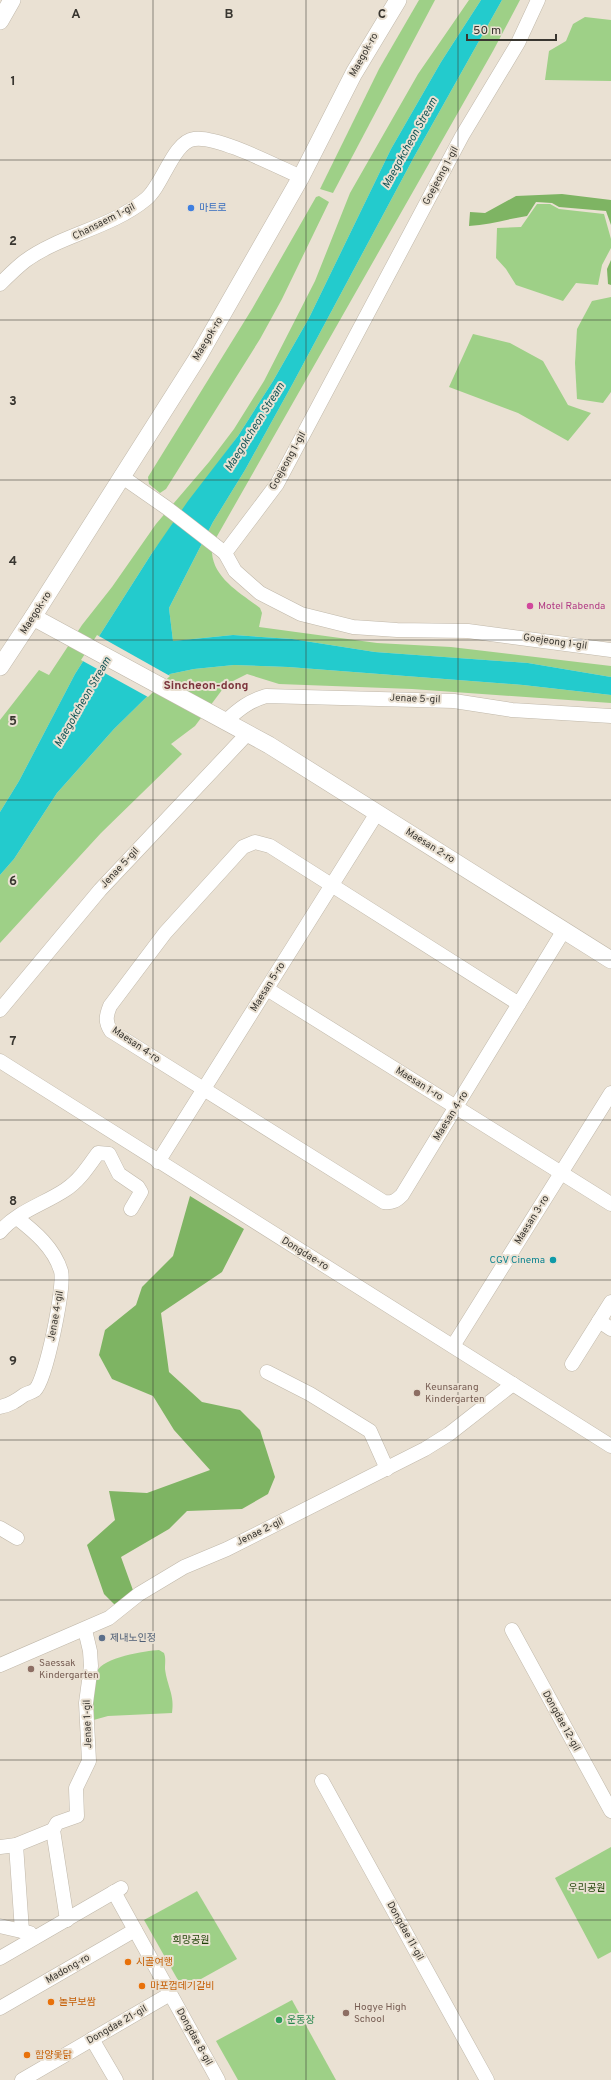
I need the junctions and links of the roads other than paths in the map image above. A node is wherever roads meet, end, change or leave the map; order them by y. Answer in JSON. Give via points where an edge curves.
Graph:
{"nodes":[{"id":1,"x":12,"y":0,"type":"edge"},
{"id":2,"x":398,"y":0,"type":"edge"},
{"id":3,"x":538,"y":0,"type":"edge"},
{"id":4,"x":0,"y":21,"type":"edge"},
{"id":5,"x":301,"y":177,"type":"junction"},
{"id":6,"x":0,"y":284,"type":"edge"},
{"id":7,"x":121,"y":476,"type":"junction"},
{"id":8,"x":225,"y":553,"type":"junction"},
{"id":9,"x":33,"y":617,"type":"junction"},
{"id":10,"x":611,"y":650,"type":"edge"},
{"id":11,"x":0,"y":667,"type":"edge"},
{"id":12,"x":611,"y":716,"type":"edge"},
{"id":13,"x":221,"y":718,"type":"junction"},
{"id":14,"x":248,"y":733,"type":"junction"},
{"id":15,"x":377,"y":813,"type":"junction"},
{"id":16,"x":332,"y":886,"type":"junction"},
{"id":17,"x":564,"y":930,"type":"junction"},
{"id":18,"x":611,"y":960,"type":"edge"},
{"id":19,"x":267,"y":989,"type":"junction"},
{"id":20,"x":519,"y":1004,"type":"junction"},
{"id":21,"x":0,"y":1010,"type":"edge"},
{"id":22,"x":0,"y":1061,"type":"edge"},
{"id":23,"x":204,"y":1089,"type":"junction"},
{"id":24,"x":611,"y":1093,"type":"edge"},
{"id":25,"x":456,"y":1107,"type":"junction"},
{"id":26,"x":158,"y":1162,"type":"junction"},
{"id":27,"x":561,"y":1173,"type":"junction"},
{"id":28,"x":611,"y":1204,"type":"edge"},
{"id":29,"x":131,"y":1209,"type":"dead end"},
{"id":30,"x":17,"y":1218,"type":"junction"},
{"id":31,"x":0,"y":1232,"type":"edge"},
{"id":32,"x":611,"y":1302,"type":"edge"},
{"id":33,"x":599,"y":1321,"type":"junction"},
{"id":34,"x":611,"y":1329,"type":"edge"},
{"id":35,"x":453,"y":1346,"type":"junction"},
{"id":36,"x":572,"y":1364,"type":"dead end"},
{"id":37,"x":267,"y":1372,"type":"dead end"},
{"id":38,"x":513,"y":1384,"type":"junction"},
{"id":39,"x":0,"y":1407,"type":"edge"},
{"id":40,"x":611,"y":1446,"type":"edge"},
{"id":41,"x":387,"y":1469,"type":"junction"},
{"id":42,"x":0,"y":1528,"type":"edge"},
{"id":43,"x":17,"y":1538,"type":"dead end"},
{"id":44,"x":85,"y":1630,"type":"junction"},
{"id":45,"x":512,"y":1630,"type":"dead end"},
{"id":46,"x":0,"y":1665,"type":"edge"},
{"id":47,"x":322,"y":1782,"type":"dead end"},
{"id":48,"x":611,"y":1811,"type":"edge"},
{"id":49,"x":53,"y":1830,"type":"junction"},
{"id":50,"x":16,"y":1845,"type":"junction"},
{"id":51,"x":0,"y":1847,"type":"edge"},
{"id":52,"x":67,"y":1920,"type":"junction"},
{"id":53,"x":0,"y":1926,"type":"edge"},
{"id":54,"x":135,"y":1930,"type":"junction"},
{"id":55,"x":22,"y":1931,"type":"junction"},
{"id":56,"x":40,"y":1935,"type":"junction"},
{"id":57,"x":0,"y":1958,"type":"edge"},
{"id":58,"x":170,"y":1994,"type":"junction"},
{"id":59,"x":0,"y":2008,"type":"edge"},
{"id":60,"x":92,"y":2039,"type":"junction"},
{"id":61,"x":24,"y":2080,"type":"edge"},
{"id":62,"x":116,"y":2080,"type":"edge"},
{"id":63,"x":218,"y":2080,"type":"edge"},
{"id":64,"x":487,"y":2080,"type":"edge"}],
"edges":[{"from":1,"to":4,"type":"street"},
{"from":2,"to":5,"type":"street","name":"Maegok-ro","via":[[354,73]]},
{"from":3,"to":8,"type":"street","name":"Goejeong 1-gil","via":[[518,43],[462,136],[277,484]]},
{"from":5,"to":6,"type":"street","name":"Chansaem 1-gil","via":[[224,144],[194,139],[181,145],[158,186],[146,199],[112,219],[26,260]]},
{"from":5,"to":7,"type":"street","name":"Maegok-ro","via":[[198,357]]},
{"from":7,"to":8,"type":"street"},
{"from":7,"to":9,"type":"street","name":"Maegok-ro"},
{"from":8,"to":10,"type":"street","name":"Goejeong 1-gil","via":[[235,571],[260,594],[301,614],[353,627],[468,631]]},
{"from":9,"to":11,"type":"street","name":"Maegok-ro"},
{"from":9,"to":13,"type":"street","name":"Maesan 2-ro"},
{"from":12,"to":13,"type":"street","name":"Jenae 5-gil","via":[[512,710],[454,701],[266,696],[252,700]]},
{"from":13,"to":14,"type":"street","name":"Maesan 2-ro"},
{"from":14,"to":15,"type":"street","name":"Maesan 2-ro"},
{"from":14,"to":21,"type":"street","name":"Jenae 5-gil","via":[[100,890]]},
{"from":15,"to":16,"type":"street","name":"Maesan 5-ro"},
{"from":15,"to":17,"type":"street","name":"Maesan 2-ro"},
{"from":16,"to":19,"type":"street","name":"Maesan 5-ro"},
{"from":16,"to":20,"type":"street","name":"Maesan 4-ro"},
{"from":16,"to":23,"type":"street","name":"Maesan 4-ro","via":[[270,846],[262,842],[248,843],[165,933],[110,1006],[106,1024],[111,1031]]},
{"from":17,"to":18,"type":"street","name":"Maesan 2-ro"},
{"from":17,"to":20,"type":"street","name":"Maesan 4-ro"},
{"from":19,"to":23,"type":"street","name":"Maesan 5-ro"},
{"from":19,"to":25,"type":"street","name":"Maesan 1-ro"},
{"from":20,"to":25,"type":"street","name":"Maesan 4-ro"},
{"from":22,"to":26,"type":"street","name":"Dongdae-ro"},
{"from":23,"to":25,"type":"street","name":"Maesan 4-ro","via":[[384,1202],[391,1203],[402,1195]]},
{"from":23,"to":26,"type":"street","name":"Maesan 5-ro"},
{"from":24,"to":27,"type":"street","name":"Maesan 3-ro"},
{"from":25,"to":27,"type":"street","name":"Maesan 1-ro"},
{"from":26,"to":35,"type":"street","name":"Dongdae-ro"},
{"from":27,"to":28,"type":"street","name":"Maesan 1-ro"},
{"from":27,"to":35,"type":"street","name":"Maesan 3-ro"},
{"from":29,"to":30,"type":"street","via":[[141,1192],[119,1174],[109,1154],[98,1153],[78,1181]]},
{"from":30,"to":31,"type":"street"},
{"from":30,"to":39,"type":"street","name":"Jenae 4-gil","via":[[43,1241],[56,1257],[62,1272],[61,1290],[50,1348],[36,1390],[16,1402]]},
{"from":32,"to":33,"type":"street"},
{"from":33,"to":34,"type":"street"},
{"from":33,"to":36,"type":"street"},
{"from":35,"to":38,"type":"street","name":"Dongdae-ro"},
{"from":37,"to":41,"type":"street","via":[[310,1394],[370,1431]]},
{"from":38,"to":40,"type":"street","name":"Dongdae-ro"},
{"from":38,"to":41,"type":"street","name":"Jenae 2-gil","via":[[449,1434]]},
{"from":41,"to":44,"type":"street","name":"Jenae 2-gil","via":[[227,1549],[184,1567],[139,1594],[109,1618]]},
{"from":42,"to":43,"type":"street"},
{"from":44,"to":46,"type":"street","name":"Jenae 2-gil"},
{"from":44,"to":49,"type":"street","name":"Jenae 1-gil","via":[[91,1666],[86,1703],[89,1761],[76,1788],[77,1816],[57,1823]]},
{"from":45,"to":48,"type":"street","name":"Dongdae 12-gil"},
{"from":47,"to":64,"type":"street","name":"Dongdae 11-gil"},
{"from":49,"to":50,"type":"street"},
{"from":49,"to":52,"type":"street"},
{"from":50,"to":51,"type":"street"},
{"from":50,"to":55,"type":"street"},
{"from":52,"to":54,"type":"street","name":"Dongdae 8-gil","via":[[118,1890]]},
{"from":52,"to":56,"type":"street"},
{"from":53,"to":55,"type":"street"},
{"from":54,"to":58,"type":"street","name":"Dongdae 8-gil"},
{"from":54,"to":59,"type":"street","name":"Madong-ro"},
{"from":55,"to":56,"type":"street"},
{"from":56,"to":57,"type":"street"},
{"from":58,"to":60,"type":"street","name":"Dongdae 21-gil"},
{"from":58,"to":63,"type":"street","name":"Dongdae 8-gil"},
{"from":60,"to":61,"type":"street","name":"Dongdae 21-gil"},
{"from":60,"to":62,"type":"street"}]}
